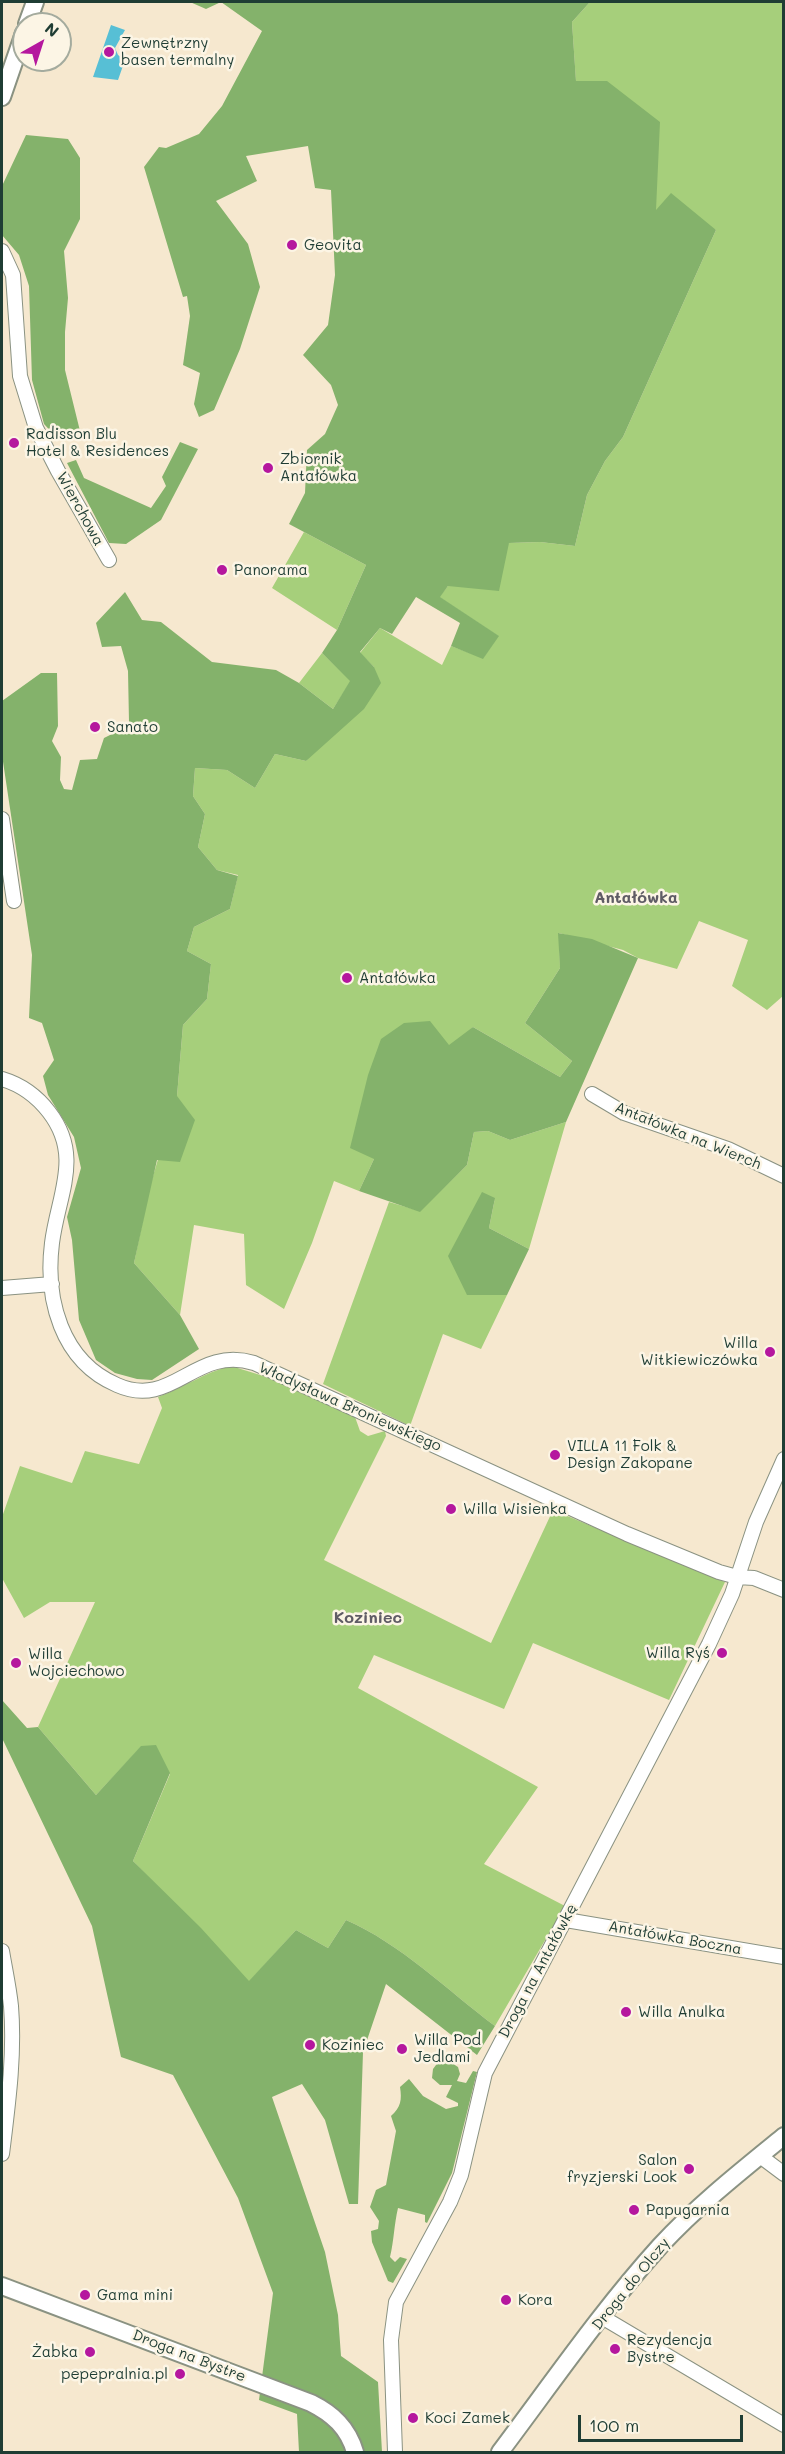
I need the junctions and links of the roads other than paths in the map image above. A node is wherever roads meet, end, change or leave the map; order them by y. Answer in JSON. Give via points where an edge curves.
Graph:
{"nodes":[{"id":1,"x":12,"y":68,"type":"edge"},
{"id":2,"x":2,"y":97,"type":"edge"},
{"id":3,"x":2,"y":251,"type":"edge"},
{"id":4,"x":109,"y":560,"type":"dead end"},
{"id":5,"x":2,"y":819,"type":"edge"},
{"id":6,"x":14,"y":901,"type":"dead end"},
{"id":7,"x":2,"y":1079,"type":"edge"},
{"id":8,"x":592,"y":1094,"type":"dead end"},
{"id":9,"x":783,"y":1176,"type":"edge"},
{"id":10,"x":52,"y":1284,"type":"junction"},
{"id":11,"x":2,"y":1288,"type":"edge"},
{"id":12,"x":783,"y":1459,"type":"edge"},
{"id":13,"x":737,"y":1577,"type":"junction"},
{"id":14,"x":783,"y":1590,"type":"edge"},
{"id":15,"x":566,"y":1920,"type":"junction"},
{"id":16,"x":2,"y":1951,"type":"edge"},
{"id":17,"x":783,"y":1957,"type":"edge"},
{"id":18,"x":783,"y":2136,"type":"edge"},
{"id":19,"x":2,"y":2154,"type":"edge"},
{"id":20,"x":760,"y":2156,"type":"junction"},
{"id":21,"x":783,"y":2174,"type":"edge"},
{"id":22,"x":2,"y":2286,"type":"edge"},
{"id":23,"x":602,"y":2317,"type":"junction"},
{"id":24,"x":783,"y":2424,"type":"edge"},
{"id":25,"x":355,"y":2452,"type":"edge"},
{"id":26,"x":395,"y":2452,"type":"edge"},
{"id":27,"x":500,"y":2452,"type":"edge"}],
"edges":[{"from":1,"to":2,"type":"street"},
{"from":3,"to":4,"type":"street","name":"Wierchowa","via":[[13,275],[20,376],[36,428]]},
{"from":5,"to":6,"type":"street"},
{"from":7,"to":10,"type":"street","name":"Władysława Broniewskiego","via":[[21,1086],[38,1099],[54,1119],[65,1144],[67,1167],[52,1242]]},
{"from":8,"to":9,"type":"street","name":"Antałówka na Wierch","via":[[624,1113],[728,1149]]},
{"from":10,"to":11,"type":"street"},
{"from":10,"to":13,"type":"street","name":"Władysława Broniewskiego","via":[[57,1316],[69,1346],[93,1371],[118,1386],[150,1391],[218,1360],[254,1363],[627,1534]]},
{"from":12,"to":13,"type":"street"},
{"from":13,"to":14,"type":"street","name":"Władysława Broniewskiego","via":[[754,1578]]},
{"from":13,"to":15,"type":"street","name":"Droga na Antałówkę","via":[[709,1644]]},
{"from":15,"to":17,"type":"street","name":"Antałówka Boczna"},
{"from":15,"to":26,"type":"street","name":"Droga na Antałówkę","via":[[485,2073],[461,2175],[399,2296],[391,2340]]},
{"from":16,"to":19,"type":"street","via":[[12,2028]]},
{"from":18,"to":20,"type":"street","name":"Droga do Olczy"},
{"from":20,"to":21,"type":"street"},
{"from":20,"to":23,"type":"street","name":"Droga do Olczy","via":[[677,2228]]},
{"from":22,"to":25,"type":"street","name":"Droga na Bystre","via":[[311,2403],[340,2423]]},
{"from":23,"to":24,"type":"street"},
{"from":23,"to":27,"type":"street","name":"Droga do Olczy"}]}
